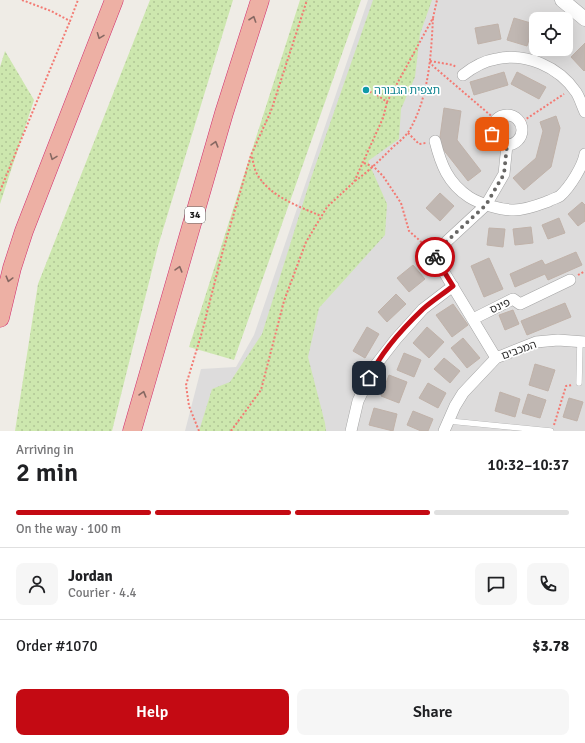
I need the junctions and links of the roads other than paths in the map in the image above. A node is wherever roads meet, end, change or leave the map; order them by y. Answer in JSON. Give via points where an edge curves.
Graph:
{"nodes":[{"id":1,"x":114,"y":0,"type":"edge"},
{"id":2,"x":260,"y":0,"type":"edge"},
{"id":3,"x":562,"y":0,"type":"edge"},
{"id":4,"x":585,"y":19,"type":"edge"},
{"id":5,"x":463,"y":75,"type":"road end"},
{"id":6,"x":585,"y":112,"type":"edge"},
{"id":7,"x":435,"y":142,"type":"road end"},
{"id":8,"x":507,"y":145,"type":"junction"},
{"id":9,"x":585,"y":154,"type":"edge"},
{"id":10,"x":486,"y":205,"type":"junction"},
{"id":11,"x":570,"y":280,"type":"dead end"},
{"id":12,"x":453,"y":286,"type":"junction"},
{"id":13,"x":0,"y":318,"type":"edge"},
{"id":14,"x":473,"y":319,"type":"junction"},
{"id":15,"x":582,"y":341,"type":"edge"},
{"id":16,"x":496,"y":358,"type":"junction"},
{"id":17,"x":579,"y":383,"type":"road end"},
{"id":18,"x":446,"y":426,"type":"edge"},
{"id":19,"x":132,"y":431,"type":"edge"},
{"id":20,"x":351,"y":431,"type":"edge"},
{"id":21,"x":552,"y":431,"type":"edge"}],
"edges":[{"from":1,"to":13,"type":"highway","one_way":true,"via":[[24,231]]},
{"from":19,"to":2,"type":"highway","number":"34","one_way":true,"via":[[226,106]]},
{"from":3,"to":4,"type":"street"},
{"from":5,"to":6,"type":"street","via":[[475,66],[496,58],[519,57],[541,63],[561,75],[576,92]]},
{"from":7,"to":10,"type":"street","via":[[441,163],[453,183],[470,198]]},
{"from":8,"to":8,"type":"street","via":[[515,143],[522,130],[520,123],[509,115],[496,120],[492,129],[494,138]]},
{"from":8,"to":10,"type":"street","via":[[504,174]]},
{"from":9,"to":10,"type":"street","via":[[573,180],[560,196],[536,206],[513,210]]},
{"from":10,"to":12,"type":"street","via":[[433,254]]},
{"from":11,"to":14,"type":"street","name":"פינס","via":[[520,304],[513,298]]},
{"from":12,"to":14,"type":"street"},
{"from":12,"to":20,"type":"street","via":[[423,309],[375,366],[358,401]]},
{"from":14,"to":16,"type":"street"},
{"from":15,"to":16,"type":"street","name":"המכבים","via":[[536,342]]},
{"from":15,"to":17,"type":"lane"},
{"from":16,"to":18,"type":"street","name":"המכבים","via":[[463,393]]},
{"from":18,"to":21,"type":"lane"}]}
